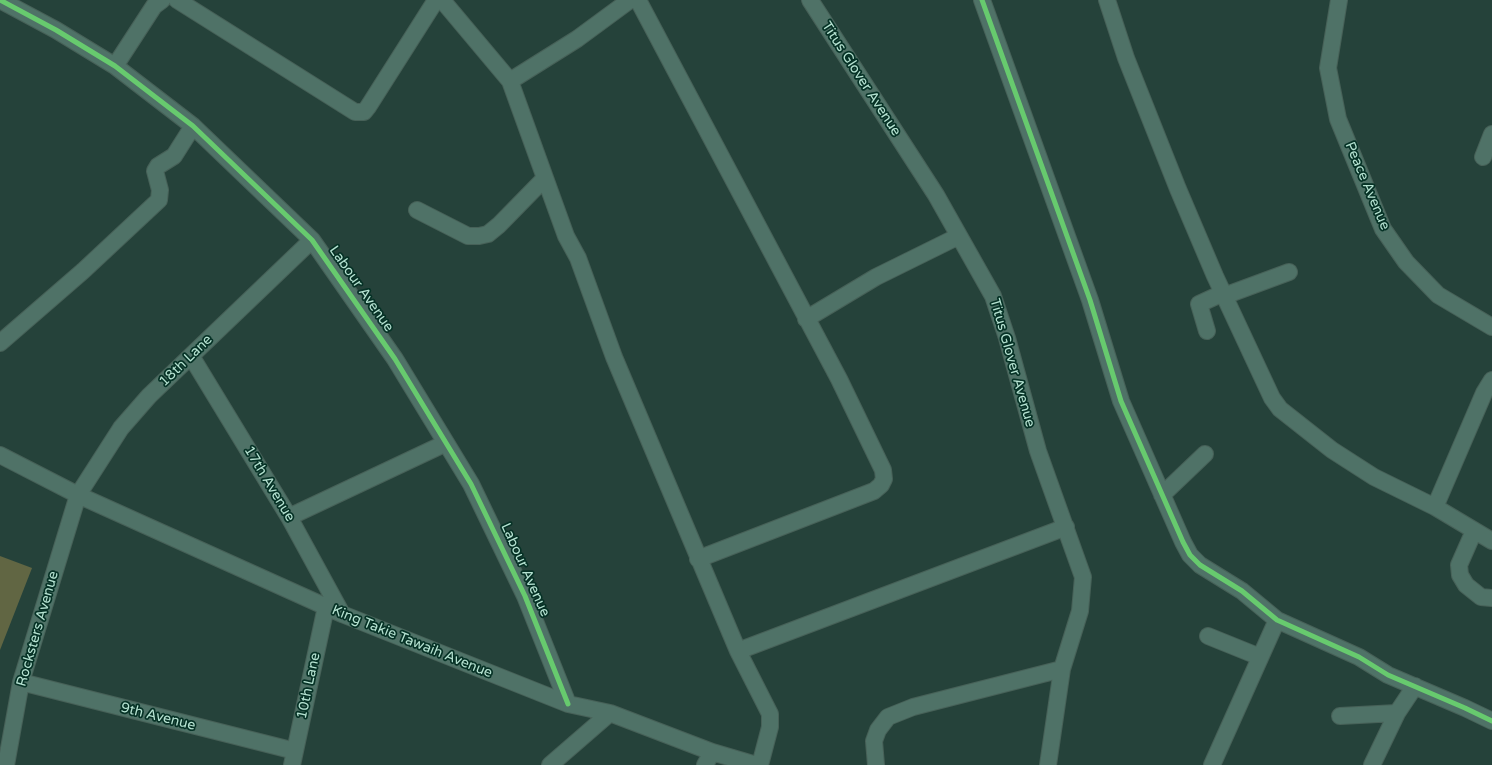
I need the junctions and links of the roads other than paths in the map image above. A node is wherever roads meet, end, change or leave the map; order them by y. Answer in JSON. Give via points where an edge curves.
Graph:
{"nodes":[{"id":1,"x":0,"y":0,"type":"edge"},
{"id":2,"x":162,"y":0,"type":"edge"},
{"id":3,"x":177,"y":0,"type":"edge"},
{"id":4,"x":436,"y":0,"type":"edge"},
{"id":5,"x":442,"y":0,"type":"edge"},
{"id":6,"x":630,"y":0,"type":"edge"},
{"id":7,"x":638,"y":0,"type":"edge"},
{"id":8,"x":810,"y":0,"type":"edge"},
{"id":9,"x":982,"y":0,"type":"edge"},
{"id":10,"x":1107,"y":0,"type":"edge"},
{"id":11,"x":1339,"y":0,"type":"edge"},
{"id":12,"x":115,"y":66,"type":"junction"},
{"id":13,"x":510,"y":81,"type":"junction"},
{"id":14,"x":193,"y":126,"type":"junction"},
{"id":15,"x":1492,"y":134,"type":"edge"},
{"id":16,"x":1483,"y":157,"type":"dead end"},
{"id":17,"x":545,"y":178,"type":"junction"},
{"id":18,"x":417,"y":210,"type":"dead end"},
{"id":19,"x":959,"y":236,"type":"junction"},
{"id":20,"x":312,"y":240,"type":"junction"},
{"id":21,"x":1289,"y":272,"type":"dead end"},
{"id":22,"x":1223,"y":294,"type":"junction"},
{"id":23,"x":806,"y":319,"type":"junction"},
{"id":24,"x":1492,"y":327,"type":"edge"},
{"id":25,"x":1207,"y":331,"type":"dead end"},
{"id":26,"x":0,"y":343,"type":"edge"},
{"id":27,"x":191,"y":356,"type":"junction"},
{"id":28,"x":1492,"y":380,"type":"edge"},
{"id":29,"x":446,"y":443,"type":"junction"},
{"id":30,"x":1205,"y":454,"type":"dead end"},
{"id":31,"x":0,"y":455,"type":"edge"},
{"id":32,"x":78,"y":495,"type":"junction"},
{"id":33,"x":1162,"y":495,"type":"junction"},
{"id":34,"x":1435,"y":507,"type":"junction"},
{"id":35,"x":289,"y":517,"type":"junction"},
{"id":36,"x":1066,"y":527,"type":"junction"},
{"id":37,"x":1474,"y":531,"type":"junction"},
{"id":38,"x":1492,"y":541,"type":"edge"},
{"id":39,"x":698,"y":559,"type":"junction"},
{"id":40,"x":1492,"y":598,"type":"edge"},
{"id":41,"x":326,"y":607,"type":"junction"},
{"id":42,"x":342,"y":614,"type":"junction"},
{"id":43,"x":1277,"y":620,"type":"junction"},
{"id":44,"x":1208,"y":636,"type":"dead end"},
{"id":45,"x":738,"y":651,"type":"junction"},
{"id":46,"x":1260,"y":657,"type":"junction"},
{"id":47,"x":1062,"y":669,"type":"junction"},
{"id":48,"x":21,"y":682,"type":"junction"},
{"id":49,"x":1416,"y":686,"type":"junction"},
{"id":50,"x":568,"y":704,"type":"junction"},
{"id":51,"x":610,"y":713,"type":"junction"},
{"id":52,"x":1397,"y":713,"type":"junction"},
{"id":53,"x":1340,"y":716,"type":"dead end"},
{"id":54,"x":1492,"y":721,"type":"edge"},
{"id":55,"x":294,"y":758,"type":"edge"},
{"id":56,"x":709,"y":758,"type":"edge"},
{"id":57,"x":6,"y":765,"type":"edge"},
{"id":58,"x":550,"y":765,"type":"edge"},
{"id":59,"x":756,"y":765,"type":"edge"},
{"id":60,"x":760,"y":765,"type":"edge"},
{"id":61,"x":876,"y":765,"type":"edge"},
{"id":62,"x":1048,"y":765,"type":"edge"},
{"id":63,"x":1212,"y":765,"type":"edge"},
{"id":64,"x":1372,"y":765,"type":"edge"}],
"edges":[{"from":1,"to":12,"type":"street","name":"Labour Avenue"},
{"from":2,"to":12,"type":"street","via":[[154,6]]},
{"from":3,"to":4,"type":"street","via":[[355,112],[364,112],[368,107]]},
{"from":5,"to":13,"type":"street"},
{"from":6,"to":13,"type":"street","via":[[577,39]]},
{"from":7,"to":23,"type":"street"},
{"from":8,"to":19,"type":"street","name":"Titus Glover Avenue","via":[[936,195]]},
{"from":9,"to":33,"type":"street","via":[[1090,300],[1121,401]]},
{"from":10,"to":22,"type":"street","via":[[1126,58],[1169,167]]},
{"from":11,"to":24,"type":"street","name":"Peace Avenue","via":[[1328,68],[1338,119],[1383,229],[1406,262],[1438,295]]},
{"from":12,"to":14,"type":"street","name":"Labour Avenue"},
{"from":13,"to":17,"type":"street"},
{"from":14,"to":20,"type":"street","name":"Labour Avenue"},
{"from":14,"to":26,"type":"street","via":[[174,156],[158,166],[156,171],[160,190],[159,200]]},
{"from":15,"to":16,"type":"street"},
{"from":17,"to":18,"type":"street","via":[[488,234],[468,236]]},
{"from":17,"to":39,"type":"street","via":[[566,236],[578,258],[614,357]]},
{"from":19,"to":23,"type":"street","via":[[876,277]]},
{"from":19,"to":36,"type":"street","name":"Titus Glover Avenue","via":[[993,296],[1038,451]]},
{"from":20,"to":27,"type":"street","name":"18th Lane"},
{"from":20,"to":29,"type":"street","name":"Labour Avenue","via":[[395,359]]},
{"from":21,"to":22,"type":"street"},
{"from":22,"to":25,"type":"street","via":[[1199,304]]},
{"from":22,"to":34,"type":"street","via":[[1263,381],[1280,409],[1332,450],[1368,473]]},
{"from":23,"to":39,"type":"street","via":[[880,461],[884,479],[874,491]]},
{"from":27,"to":32,"type":"street","name":"18th Lane","via":[[149,396],[121,428]]},
{"from":27,"to":35,"type":"street","name":"17th Avenue"},
{"from":28,"to":34,"type":"street"},
{"from":29,"to":35,"type":"street"},
{"from":29,"to":50,"type":"street","name":"Labour Avenue","via":[[471,484],[525,596]]},
{"from":30,"to":33,"type":"street"},
{"from":31,"to":32,"type":"street","name":"King Takie Tawaih Avenue"},
{"from":32,"to":41,"type":"street","name":"King Takie Tawaih Avenue"},
{"from":32,"to":48,"type":"street","name":"Rocksters Avenue"},
{"from":33,"to":43,"type":"street","via":[[1190,555],[1200,565],[1242,591]]},
{"from":34,"to":37,"type":"street"},
{"from":35,"to":42,"type":"street","name":"17th Avenue"},
{"from":36,"to":45,"type":"street"},
{"from":36,"to":47,"type":"street","name":"Titus Glover Avenue","via":[[1083,577],[1083,588],[1080,611]]},
{"from":37,"to":38,"type":"street"},
{"from":37,"to":40,"type":"street","via":[[1459,565],[1460,575],[1466,585],[1481,597]]},
{"from":39,"to":45,"type":"street"},
{"from":41,"to":42,"type":"street","name":"King Takie Tawaih Avenue"},
{"from":41,"to":55,"type":"street","name":"10th Lane"},
{"from":42,"to":50,"type":"street","name":"King Takie Tawaih Avenue"},
{"from":43,"to":46,"type":"street"},
{"from":43,"to":49,"type":"street","via":[[1360,657],[1388,675]]},
{"from":44,"to":46,"type":"street"},
{"from":45,"to":60,"type":"street","via":[[770,714],[770,727]]},
{"from":46,"to":63,"type":"street"},
{"from":47,"to":61,"type":"street","via":[[913,708],[888,717],[878,730],[874,741]]},
{"from":47,"to":62,"type":"street","name":"Titus Glover Avenue"},
{"from":48,"to":55,"type":"street","name":"9th Avenue"},
{"from":48,"to":57,"type":"street","name":"Rocksters Avenue"},
{"from":49,"to":52,"type":"street"},
{"from":49,"to":54,"type":"street"},
{"from":50,"to":51,"type":"street","name":"King Takie Tawaih Avenue"},
{"from":51,"to":56,"type":"street","name":"King Takie Tawaih Avenue"},
{"from":51,"to":58,"type":"street"},
{"from":52,"to":53,"type":"street"},
{"from":52,"to":64,"type":"street"},
{"from":56,"to":59,"type":"street","name":"King Takie Tawaih Avenue"}]}
